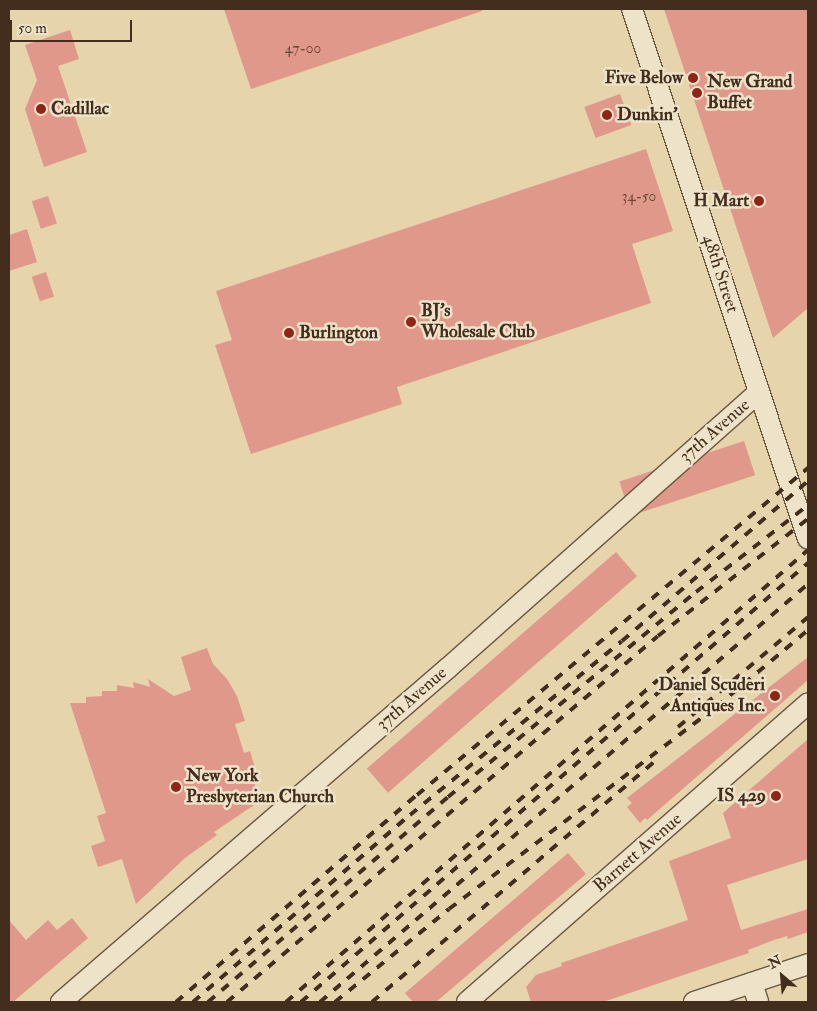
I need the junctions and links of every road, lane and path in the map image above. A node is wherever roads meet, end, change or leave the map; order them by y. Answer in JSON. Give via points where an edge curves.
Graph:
{"nodes":[{"id":1,"x":632,"y":9,"type":"edge"},
{"id":2,"x":759,"y":392,"type":"junction"},
{"id":3,"x":808,"y":539,"type":"edge"},
{"id":4,"x":808,"y":704,"type":"edge"},
{"id":5,"x":808,"y":964,"type":"edge"},
{"id":6,"x":752,"y":983,"type":"junction"},
{"id":7,"x":61,"y":1002,"type":"edge"},
{"id":8,"x":467,"y":1002,"type":"edge"},
{"id":9,"x":694,"y":1002,"type":"edge"},
{"id":10,"x":758,"y":1002,"type":"edge"}],
"edges":[{"from":1,"to":2,"type":"street","name":"48th Street"},
{"from":2,"to":3,"type":"street","name":"48th Street"},
{"from":2,"to":7,"type":"street","name":"37th Avenue","via":[[448,668]]},
{"from":4,"to":8,"type":"street","name":"Barnett Avenue"},
{"from":5,"to":6,"type":"street"},
{"from":6,"to":9,"type":"street"},
{"from":6,"to":10,"type":"street"}]}
